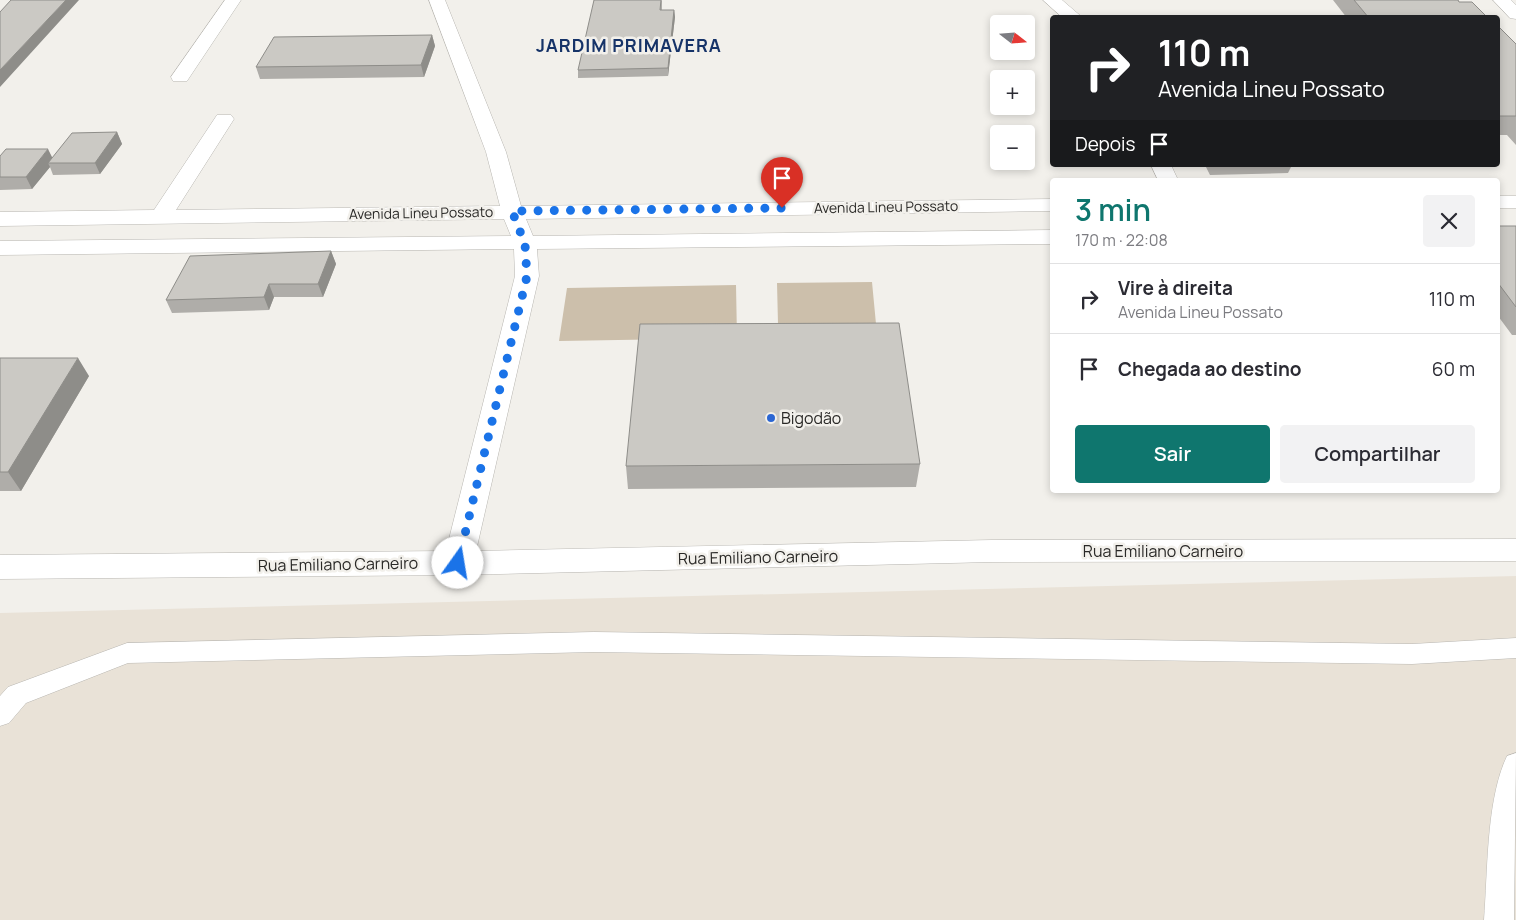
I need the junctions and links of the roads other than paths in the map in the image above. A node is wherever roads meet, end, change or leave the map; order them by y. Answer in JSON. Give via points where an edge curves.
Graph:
{"nodes":[{"id":1,"x":233,"y":0,"type":"edge"},
{"id":2,"x":437,"y":0,"type":"edge"},
{"id":3,"x":1051,"y":0,"type":"edge"},
{"id":4,"x":1501,"y":0,"type":"edge"},
{"id":5,"x":1516,"y":14,"type":"edge"},
{"id":6,"x":1071,"y":15,"type":"edge"},
{"id":7,"x":180,"y":77,"type":"dead end"},
{"id":8,"x":224,"y":119,"type":"dead end"},
{"id":9,"x":1050,"y":205,"type":"edge"},
{"id":10,"x":512,"y":211,"type":"junction"},
{"id":11,"x":161,"y":217,"type":"junction"},
{"id":12,"x":0,"y":219,"type":"edge"},
{"id":13,"x":1050,"y":237,"type":"edge"},
{"id":14,"x":525,"y":244,"type":"junction"},
{"id":15,"x":0,"y":248,"type":"edge"},
{"id":16,"x":1516,"y":550,"type":"edge"},
{"id":17,"x":458,"y":563,"type":"junction"},
{"id":18,"x":0,"y":567,"type":"edge"},
{"id":19,"x":1516,"y":648,"type":"edge"},
{"id":20,"x":0,"y":715,"type":"edge"},
{"id":21,"x":1516,"y":765,"type":"edge"},
{"id":22,"x":1499,"y":920,"type":"edge"}],
"edges":[{"from":1,"to":7,"type":"street"},
{"from":2,"to":10,"type":"street","via":[[496,152]]},
{"from":3,"to":6,"type":"street"},
{"from":4,"to":5,"type":"street"},
{"from":8,"to":11,"type":"street"},
{"from":9,"to":10,"type":"street","name":"Avenida Lineu Possato"},
{"from":10,"to":11,"type":"street","name":"Avenida Lineu Possato"},
{"from":10,"to":14,"type":"street"},
{"from":11,"to":12,"type":"street","name":"Avenida Lineu Possato"},
{"from":13,"to":14,"type":"street","name":"Avenida Lineu Possato"},
{"from":14,"to":15,"type":"street","name":"Avenida Lineu Possato"},
{"from":14,"to":17,"type":"street","via":[[527,276]]},
{"from":16,"to":17,"type":"street","name":"Rua Emiliano Carneiro","via":[[982,552]]},
{"from":17,"to":18,"type":"street","name":"Rua Emiliano Carneiro"},
{"from":19,"to":20,"type":"lane","via":[[1412,654],[594,642],[127,653],[17,695]]},
{"from":21,"to":22,"type":"lane","via":[[1506,806]]}]}
